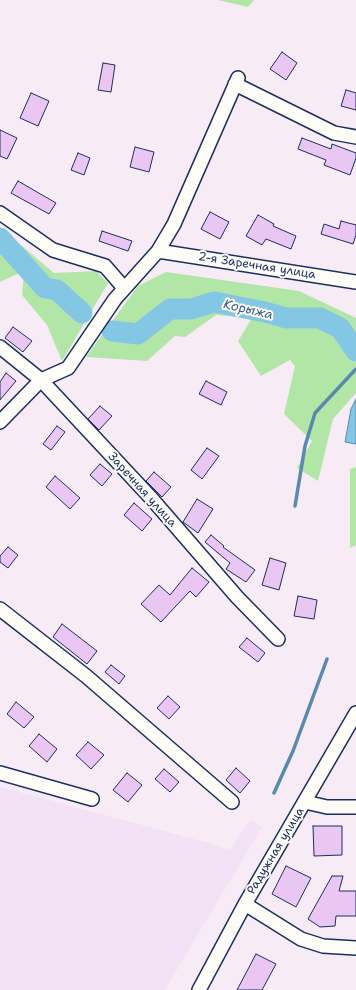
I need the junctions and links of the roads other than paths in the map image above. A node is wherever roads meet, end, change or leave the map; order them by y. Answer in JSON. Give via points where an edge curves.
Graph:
{"nodes":[{"id":1,"x":356,"y":137,"type":"edge"},
{"id":2,"x":0,"y":213,"type":"edge"},
{"id":3,"x":158,"y":251,"type":"junction"},
{"id":4,"x":356,"y":282,"type":"edge"},
{"id":5,"x":124,"y":288,"type":"junction"},
{"id":6,"x":0,"y":347,"type":"edge"},
{"id":7,"x":41,"y":380,"type":"junction"},
{"id":8,"x":0,"y":422,"type":"edge"},
{"id":9,"x":0,"y":609,"type":"edge"},
{"id":10,"x":278,"y":639,"type":"dead end"},
{"id":11,"x":356,"y":713,"type":"edge"},
{"id":12,"x":0,"y":773,"type":"edge"},
{"id":13,"x":92,"y":799,"type":"dead end"},
{"id":14,"x":232,"y":802,"type":"dead end"},
{"id":15,"x":305,"y":802,"type":"junction"},
{"id":16,"x":356,"y":807,"type":"edge"},
{"id":17,"x":245,"y":904,"type":"junction"},
{"id":18,"x":356,"y":948,"type":"edge"},
{"id":19,"x":199,"y":990,"type":"edge"}],
"edges":[{"from":1,"to":3,"type":"street","via":[[334,133],[237,81],[174,224]]},
{"from":2,"to":5,"type":"street","via":[[53,250],[104,266]]},
{"from":3,"to":4,"type":"street","name":"2-я Заречная улица"},
{"from":3,"to":5,"type":"street"},
{"from":5,"to":7,"type":"street","via":[[68,368]]},
{"from":6,"to":7,"type":"street","name":"Заречная улица"},
{"from":7,"to":8,"type":"street"},
{"from":7,"to":10,"type":"street","name":"Заречная улица"},
{"from":9,"to":14,"type":"street","via":[[86,676]]},
{"from":11,"to":15,"type":"street","name":"Радужная улица"},
{"from":12,"to":13,"type":"street"},
{"from":15,"to":16,"type":"street","via":[[327,807]]},
{"from":15,"to":17,"type":"street","name":"Радужная улица"},
{"from":17,"to":18,"type":"street","via":[[301,939],[323,946]]},
{"from":17,"to":19,"type":"street","name":"Радужная улица"}]}
